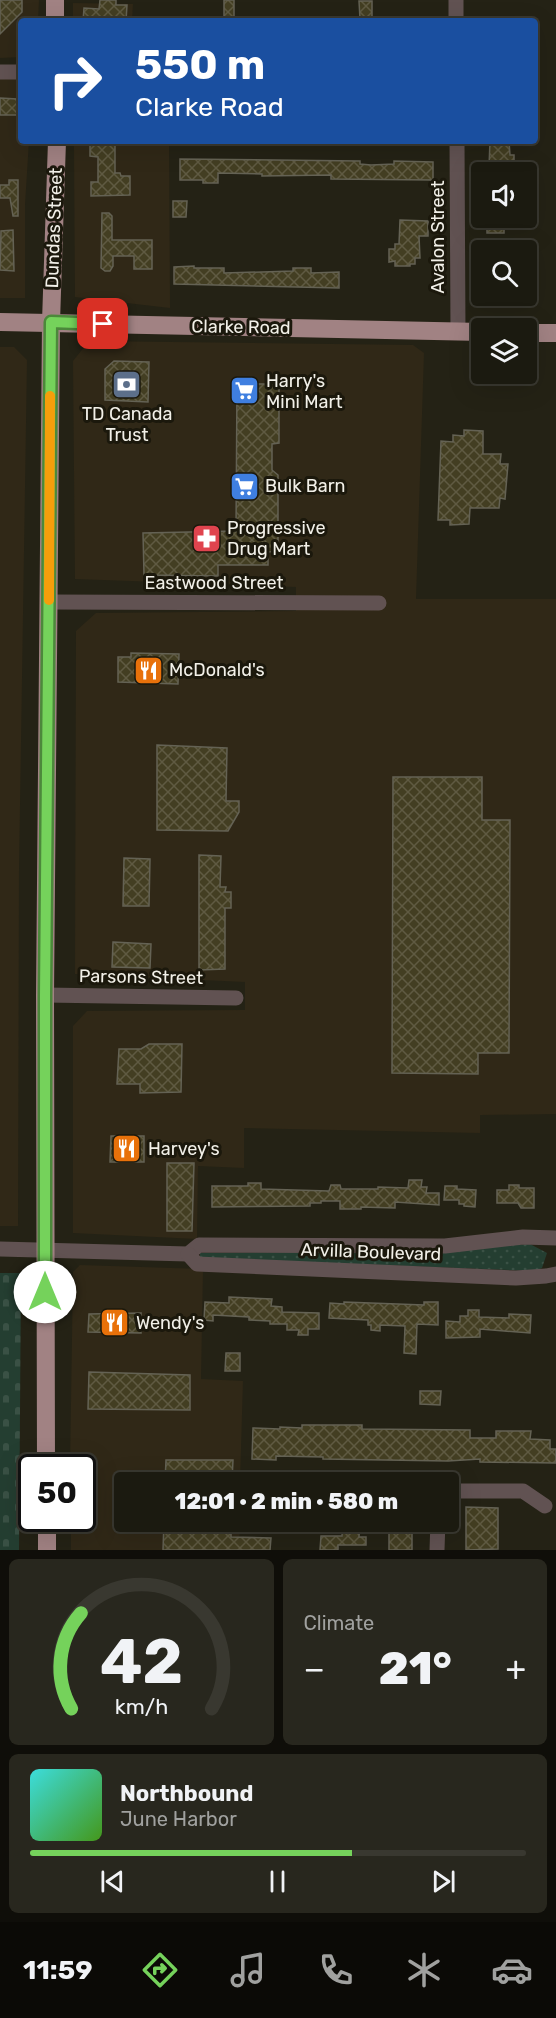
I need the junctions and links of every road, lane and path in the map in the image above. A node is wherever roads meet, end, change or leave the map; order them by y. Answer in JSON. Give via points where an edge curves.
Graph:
{"nodes":[{"id":1,"x":55,"y":0,"type":"edge"},
{"id":2,"x":456,"y":0,"type":"edge"},
{"id":3,"x":56,"y":18,"type":"edge"},
{"id":4,"x":456,"y":18,"type":"edge"},
{"id":5,"x":0,"y":72,"type":"edge"},
{"id":6,"x":18,"y":72,"type":"edge"},
{"id":7,"x":57,"y":144,"type":"edge"},
{"id":8,"x":457,"y":144,"type":"edge"},
{"id":9,"x":0,"y":322,"type":"edge"},
{"id":10,"x":51,"y":322,"type":"junction"},
{"id":11,"x":458,"y":332,"type":"junction"},
{"id":12,"x":471,"y":332,"type":"edge"},
{"id":13,"x":537,"y":333,"type":"edge"},
{"id":14,"x":556,"y":333,"type":"edge"},
{"id":15,"x":49,"y":602,"type":"junction"},
{"id":16,"x":379,"y":603,"type":"dead end"},
{"id":17,"x":45,"y":995,"type":"junction"},
{"id":18,"x":236,"y":998,"type":"dead end"},
{"id":19,"x":556,"y":1238,"type":"edge"},
{"id":20,"x":0,"y":1249,"type":"edge"},
{"id":21,"x":45,"y":1250,"type":"junction"},
{"id":22,"x":188,"y":1254,"type":"junction"},
{"id":23,"x":556,"y":1274,"type":"edge"},
{"id":24,"x":46,"y":1454,"type":"edge"},
{"id":25,"x":459,"y":1491,"type":"edge"},
{"id":26,"x":545,"y":1506,"type":"dead end"},
{"id":27,"x":47,"y":1532,"type":"edge"},
{"id":28,"x":438,"y":1532,"type":"edge"},
{"id":29,"x":47,"y":1550,"type":"edge"},
{"id":30,"x":437,"y":1550,"type":"edge"}],
"edges":[{"from":1,"to":3,"type":"main road"},
{"from":2,"to":4,"type":"street"},
{"from":5,"to":6,"type":"street"},
{"from":7,"to":10,"type":"main road","name":"Dundas Street"},
{"from":8,"to":11,"type":"street","name":"Avalon Street"},
{"from":9,"to":10,"type":"main road","name":"Clarke Road"},
{"from":10,"to":11,"type":"main road","name":"Clarke Road"},
{"from":10,"to":15,"type":"main road","name":"Dundas Street"},
{"from":11,"to":12,"type":"main road","name":"Clarke Road"},
{"from":13,"to":14,"type":"main road"},
{"from":15,"to":16,"type":"street","name":"Eastwood Street"},
{"from":15,"to":17,"type":"main road","name":"Dundas Street"},
{"from":17,"to":18,"type":"street","name":"Parsons Street"},
{"from":17,"to":21,"type":"main road","name":"Dundas Street"},
{"from":19,"to":22,"type":"street","name":"Arvilla Boulevard","via":[[523,1237],[445,1246],[200,1245]]},
{"from":20,"to":21,"type":"street","name":"Arvilla Boulevard"},
{"from":21,"to":22,"type":"street","name":"Arvilla Boulevard"},
{"from":21,"to":24,"type":"main road","name":"Dundas Street"},
{"from":22,"to":23,"type":"street","name":"Arvilla Boulevard","via":[[197,1264],[516,1278]]},
{"from":25,"to":26,"type":"street","via":[[523,1491]]},
{"from":27,"to":29,"type":"main road"},
{"from":28,"to":30,"type":"street"}]}
